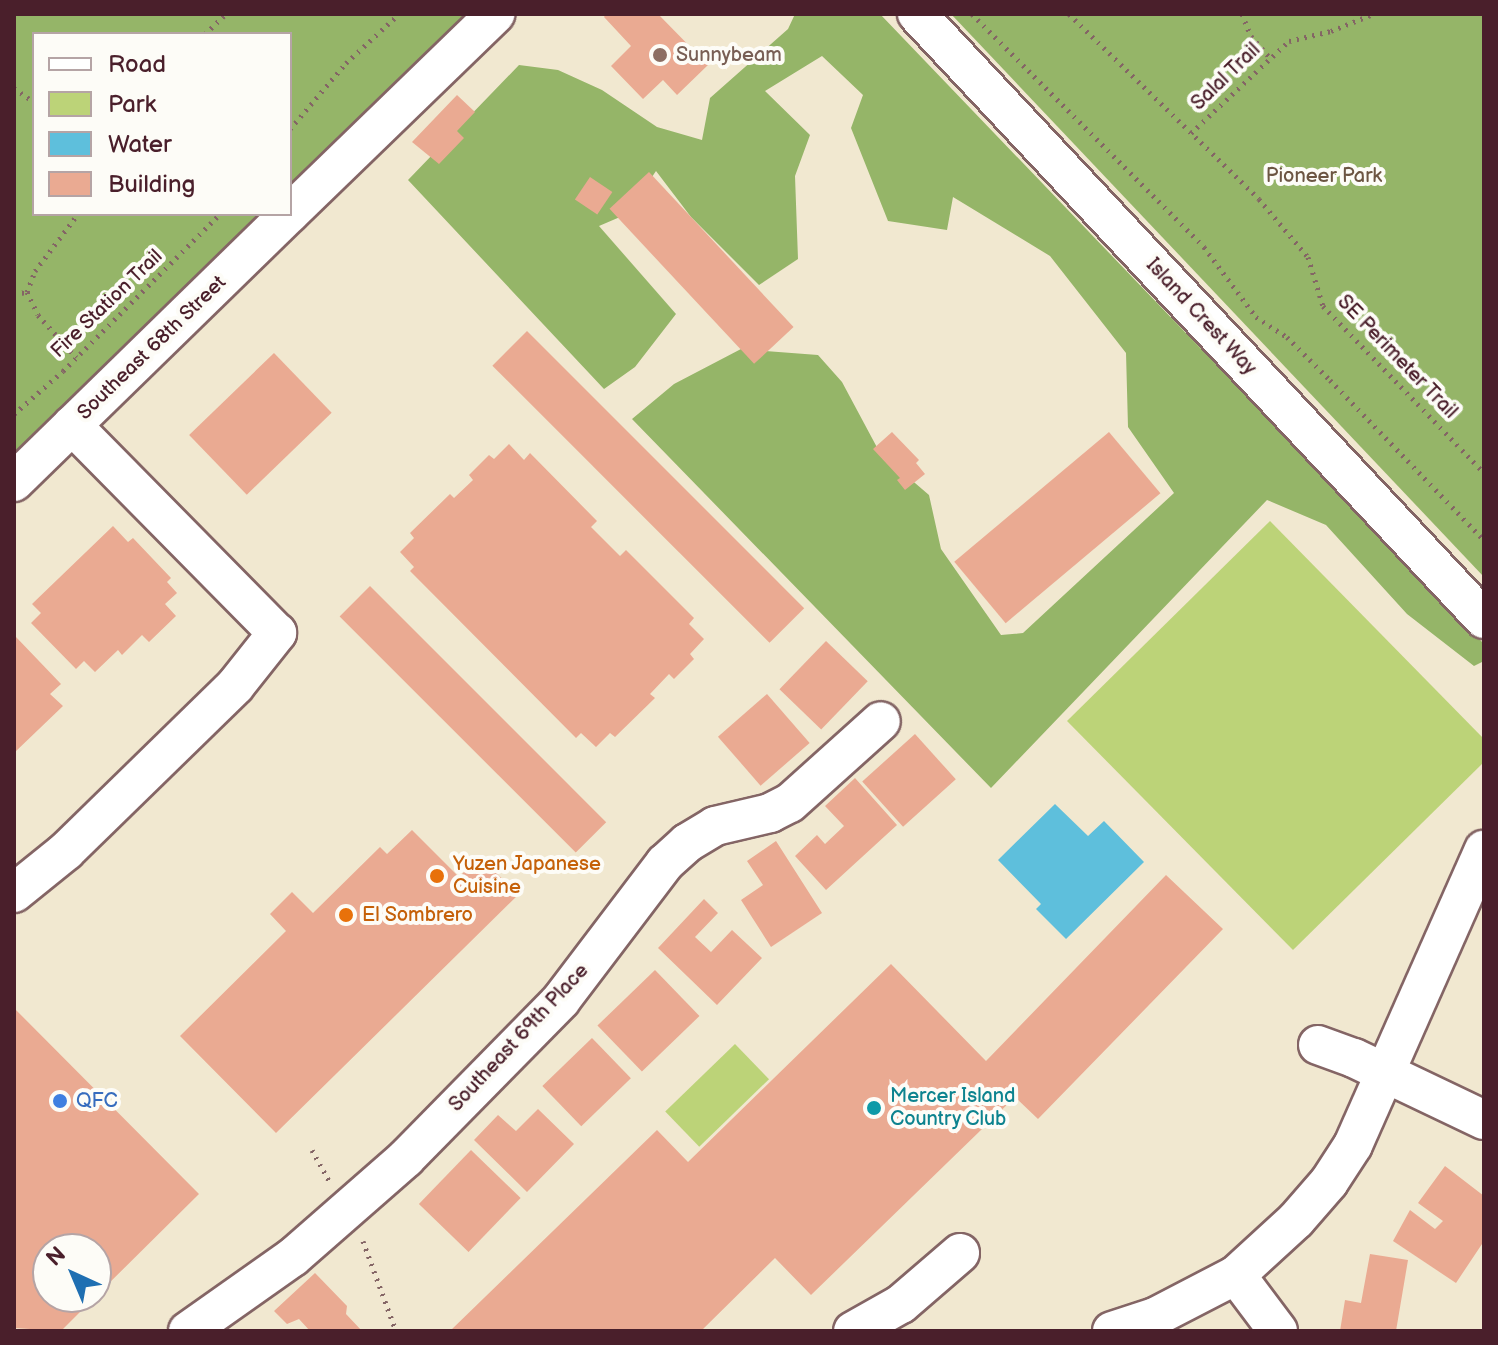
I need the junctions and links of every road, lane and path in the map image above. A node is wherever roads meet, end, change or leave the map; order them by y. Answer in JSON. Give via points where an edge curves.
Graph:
{"nodes":[{"id":1,"x":226,"y":14,"type":"edge"},
{"id":2,"x":399,"y":14,"type":"edge"},
{"id":3,"x":495,"y":14,"type":"edge"},
{"id":4,"x":917,"y":14,"type":"edge"},
{"id":5,"x":972,"y":14,"type":"edge"},
{"id":6,"x":1069,"y":14,"type":"edge"},
{"id":7,"x":1242,"y":14,"type":"edge"},
{"id":8,"x":1373,"y":14,"type":"edge"},
{"id":9,"x":207,"y":32,"type":"edge"},
{"id":10,"x":1269,"y":57,"type":"junction"},
{"id":11,"x":14,"y":88,"type":"edge"},
{"id":12,"x":32,"y":101,"type":"edge"},
{"id":13,"x":292,"y":127,"type":"edge"},
{"id":14,"x":1191,"y":133,"type":"junction"},
{"id":15,"x":292,"y":212,"type":"edge"},
{"id":16,"x":76,"y":216,"type":"edge"},
{"id":17,"x":218,"y":216,"type":"edge"},
{"id":18,"x":288,"y":216,"type":"edge"},
{"id":19,"x":27,"y":292,"type":"junction"},
{"id":20,"x":14,"y":294,"type":"edge"},
{"id":21,"x":76,"y":357,"type":"junction"},
{"id":22,"x":14,"y":414,"type":"edge"},
{"id":23,"x":72,"y":425,"type":"junction"},
{"id":24,"x":1484,"y":473,"type":"edge"},
{"id":25,"x":14,"y":482,"type":"edge"},
{"id":26,"x":1484,"y":540,"type":"edge"},
{"id":27,"x":1484,"y":619,"type":"edge"},
{"id":28,"x":881,"y":721,"type":"dead end"},
{"id":29,"x":1484,"y":850,"type":"edge"},
{"id":30,"x":14,"y":893,"type":"edge"},
{"id":31,"x":1318,"y":1045,"type":"dead end"},
{"id":32,"x":1386,"y":1073,"type":"junction"},
{"id":33,"x":1484,"y":1120,"type":"edge"},
{"id":34,"x":960,"y":1253,"type":"dead end"},
{"id":35,"x":1236,"y":1275,"type":"junction"},
{"id":36,"x":188,"y":1331,"type":"edge"},
{"id":37,"x":853,"y":1331,"type":"edge"},
{"id":38,"x":1112,"y":1331,"type":"edge"},
{"id":39,"x":1278,"y":1331,"type":"edge"}],
"edges":[{"from":1,"to":9,"type":"path"},
{"from":2,"to":13,"type":"path","via":[[346,63]]},
{"from":3,"to":15,"type":"street","name":"Southeast 68th Street"},
{"from":4,"to":27,"type":"street","name":"Island Crest Way"},
{"from":5,"to":26,"type":"path","via":[[1204,247],[1256,317],[1298,347]]},
{"from":6,"to":14,"type":"path","name":"SE Perimeter Trail"},
{"from":7,"to":10,"type":"path","via":[[1251,36]]},
{"from":8,"to":10,"type":"path","name":"Salal Trail","via":[[1289,41]]},
{"from":10,"to":14,"type":"path","name":"Salal Trail"},
{"from":11,"to":12,"type":"path"},
{"from":14,"to":24,"type":"path","name":"SE Perimeter Trail","via":[[1259,199],[1308,257],[1323,306]]},
{"from":16,"to":19,"type":"path","via":[[35,271]]},
{"from":17,"to":21,"type":"path","name":"Fire Station Trail"},
{"from":18,"to":23,"type":"street","name":"Southeast 68th Street"},
{"from":19,"to":20,"type":"path"},
{"from":19,"to":21,"type":"path","via":[[38,315]]},
{"from":21,"to":22,"type":"path","name":"Fire Station Trail"},
{"from":23,"to":25,"type":"street","name":"Southeast 68th Street"},
{"from":23,"to":30,"type":"street","via":[[277,633],[235,686],[66,851]]},
{"from":28,"to":36,"type":"street","name":"Southeast 69th Place","via":[[790,803],[715,826],[687,843],[648,884],[561,1000],[406,1158],[269,1276]]},
{"from":29,"to":32,"type":"street"},
{"from":31,"to":32,"type":"street"},
{"from":32,"to":33,"type":"street"},
{"from":32,"to":35,"type":"street","via":[[1353,1145],[1329,1182]]},
{"from":34,"to":37,"type":"street","via":[[901,1304]]},
{"from":35,"to":38,"type":"street","via":[[1155,1317]]},
{"from":35,"to":39,"type":"street"}]}
